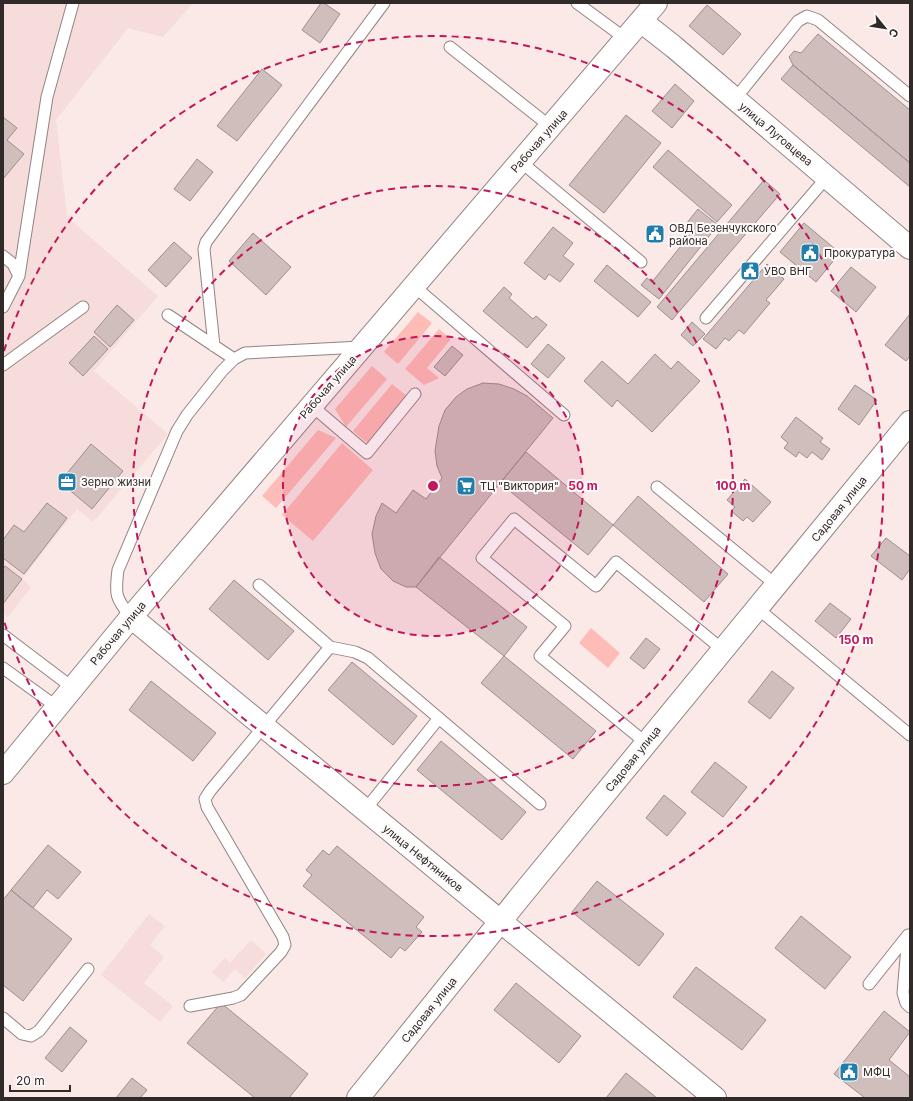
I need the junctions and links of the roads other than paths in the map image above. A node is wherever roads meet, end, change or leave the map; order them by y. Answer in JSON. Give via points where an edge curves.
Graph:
{"nodes":[{"id":1,"x":73,"y":3,"type":"edge"},
{"id":2,"x":384,"y":3,"type":"edge"},
{"id":3,"x":577,"y":3,"type":"edge"},
{"id":4,"x":656,"y":3,"type":"edge"},
{"id":5,"x":641,"y":21,"type":"junction"},
{"id":6,"x":626,"y":39,"type":"junction"},
{"id":7,"x":450,"y":48,"type":"dead end"},
{"id":8,"x":910,"y":96,"type":"edge"},
{"id":9,"x":735,"y":98,"type":"junction"},
{"id":10,"x":550,"y":127,"type":"junction"},
{"id":11,"x":521,"y":162,"type":"junction"},
{"id":12,"x":827,"y":177,"type":"junction"},
{"id":13,"x":910,"y":248,"type":"edge"},
{"id":14,"x":3,"y":256,"type":"edge"},
{"id":15,"x":641,"y":262,"type":"dead end"},
{"id":16,"x":19,"y":276,"type":"junction"},
{"id":17,"x":414,"y":286,"type":"junction"},
{"id":18,"x":3,"y":307,"type":"edge"},
{"id":19,"x":83,"y":307,"type":"dead end"},
{"id":20,"x":168,"y":315,"type":"dead end"},
{"id":21,"x":706,"y":318,"type":"dead end"},
{"id":22,"x":214,"y":346,"type":"junction"},
{"id":23,"x":362,"y":347,"type":"junction"},
{"id":24,"x":234,"y":359,"type":"junction"},
{"id":25,"x":3,"y":365,"type":"edge"},
{"id":26,"x":415,"y":394,"type":"dead end"},
{"id":27,"x":312,"y":406,"type":"junction"},
{"id":28,"x":564,"y":415,"type":"dead end"},
{"id":29,"x":910,"y":422,"type":"edge"},
{"id":30,"x":657,"y":487,"type":"dead end"},
{"id":31,"x":259,"y":585,"type":"dead end"},
{"id":32,"x":776,"y":585,"type":"junction"},
{"id":33,"x":757,"y":608,"type":"junction"},
{"id":34,"x":131,"y":617,"type":"junction"},
{"id":35,"x":3,"y":635,"type":"edge"},
{"id":36,"x":330,"y":647,"type":"junction"},
{"id":37,"x":723,"y":650,"type":"junction"},
{"id":38,"x":3,"y":668,"type":"edge"},
{"id":39,"x":73,"y":688,"type":"junction"},
{"id":40,"x":57,"y":707,"type":"junction"},
{"id":41,"x":439,"y":718,"type":"junction"},
{"id":42,"x":264,"y":726,"type":"junction"},
{"id":43,"x":910,"y":735,"type":"edge"},
{"id":44,"x":646,"y":743,"type":"junction"},
{"id":45,"x":3,"y":773,"type":"edge"},
{"id":46,"x":540,"y":804,"type":"dead end"},
{"id":47,"x":365,"y":810,"type":"junction"},
{"id":48,"x":501,"y":921,"type":"junction"},
{"id":49,"x":909,"y":934,"type":"edge"},
{"id":50,"x":88,"y":969,"type":"dead end"},
{"id":51,"x":869,"y":984,"type":"dead end"},
{"id":52,"x":190,"y":1006,"type":"dead end"},
{"id":53,"x":910,"y":1007,"type":"edge"},
{"id":54,"x":3,"y":1018,"type":"edge"},
{"id":55,"x":358,"y":1098,"type":"edge"},
{"id":56,"x":716,"y":1098,"type":"edge"}],
"edges":[{"from":1,"to":16,"type":"lane","via":[[47,97]]},
{"from":2,"to":22,"type":"lane","via":[[206,242],[204,249]]},
{"from":3,"to":6,"type":"lane"},
{"from":4,"to":5,"type":"street","name":"Рабочая улица"},
{"from":5,"to":6,"type":"street","name":"Рабочая улица"},
{"from":5,"to":9,"type":"street","name":"улица Луговцева"},
{"from":6,"to":10,"type":"street","name":"Рабочая улица"},
{"from":7,"to":10,"type":"lane"},
{"from":8,"to":9,"type":"lane","via":[[818,20],[807,16],[798,21]]},
{"from":9,"to":12,"type":"street","name":"улица Луговцева"},
{"from":10,"to":11,"type":"street","name":"Рабочая улица"},
{"from":11,"to":15,"type":"lane"},
{"from":11,"to":17,"type":"street","name":"Рабочая улица"},
{"from":12,"to":13,"type":"street","name":"улица Луговцева"},
{"from":12,"to":21,"type":"lane"},
{"from":14,"to":16,"type":"lane","via":[[13,264]]},
{"from":16,"to":18,"type":"lane"},
{"from":17,"to":23,"type":"street","name":"Рабочая улица"},
{"from":17,"to":28,"type":"lane"},
{"from":19,"to":25,"type":"lane"},
{"from":20,"to":22,"type":"lane"},
{"from":22,"to":24,"type":"lane"},
{"from":23,"to":24,"type":"lane","via":[[244,353]]},
{"from":23,"to":27,"type":"street","name":"Рабочая улица"},
{"from":24,"to":34,"type":"lane","via":[[187,415],[177,431],[118,570],[116,590],[121,605]]},
{"from":26,"to":27,"type":"lane","via":[[367,453]]},
{"from":27,"to":34,"type":"street","name":"Рабочая улица"},
{"from":29,"to":32,"type":"street","name":"Садовая улица"},
{"from":30,"to":32,"type":"lane"},
{"from":31,"to":36,"type":"lane"},
{"from":32,"to":33,"type":"street","name":"Садовая улица"},
{"from":33,"to":37,"type":"street","name":"Садовая улица"},
{"from":33,"to":43,"type":"lane"},
{"from":34,"to":39,"type":"street","name":"Рабочая улица"},
{"from":34,"to":42,"type":"street","name":"улица Нефтяников"},
{"from":35,"to":39,"type":"lane"},
{"from":36,"to":41,"type":"lane","via":[[362,654]]},
{"from":36,"to":42,"type":"lane"},
{"from":37,"to":44,"type":"street","name":"Садовая улица"},
{"from":37,"to":44,"type":"lane","via":[[616,562],[596,586],[514,519],[482,558],[565,626],[540,656]]},
{"from":38,"to":40,"type":"lane"},
{"from":39,"to":40,"type":"street","name":"Рабочая улица"},
{"from":40,"to":45,"type":"street","name":"Рабочая улица"},
{"from":41,"to":46,"type":"lane"},
{"from":41,"to":47,"type":"lane"},
{"from":42,"to":47,"type":"street","name":"улица Нефтяников"},
{"from":42,"to":52,"type":"lane","via":[[206,799],[207,808],[283,937],[285,945],[241,995]]},
{"from":44,"to":48,"type":"street","name":"Садовая улица"},
{"from":47,"to":48,"type":"street","name":"улица Нефтяников"},
{"from":48,"to":55,"type":"street","name":"Садовая улица"},
{"from":48,"to":56,"type":"street","name":"улица Нефтяников"},
{"from":49,"to":51,"type":"lane"},
{"from":49,"to":53,"type":"lane","via":[[903,993]]},
{"from":50,"to":54,"type":"lane","via":[[39,1031],[31,1036],[22,1034]]}]}
